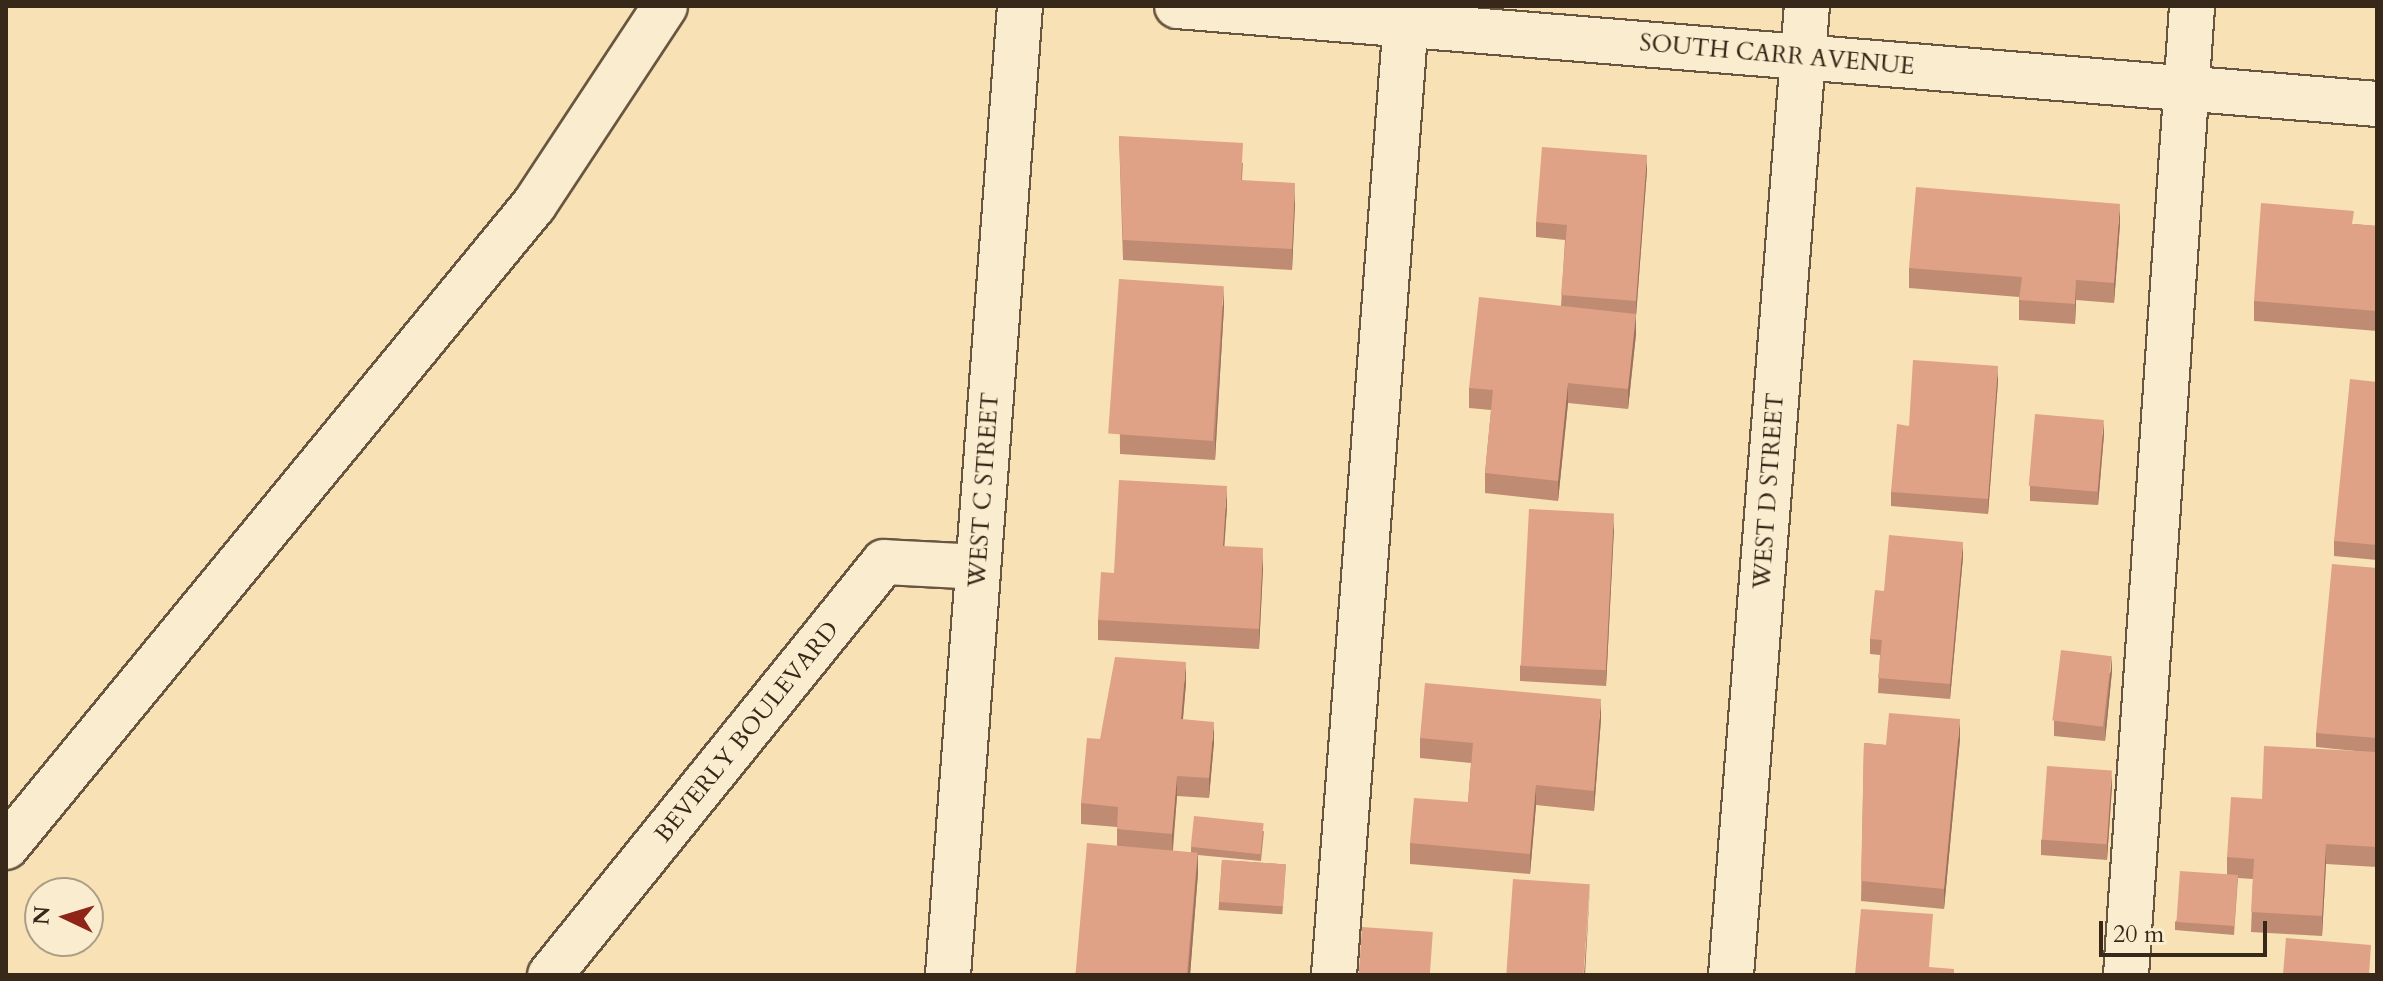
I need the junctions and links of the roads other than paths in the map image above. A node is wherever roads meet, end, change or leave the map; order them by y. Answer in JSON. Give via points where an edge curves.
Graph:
{"nodes":[{"id":1,"x":665,"y":6,"type":"edge"},
{"id":2,"x":1020,"y":6,"type":"edge"},
{"id":3,"x":1177,"y":6,"type":"edge"},
{"id":4,"x":1807,"y":6,"type":"edge"},
{"id":5,"x":2192,"y":6,"type":"edge"},
{"id":6,"x":1406,"y":15,"type":"edge"},
{"id":7,"x":1803,"y":57,"type":"junction"},
{"id":8,"x":2186,"y":88,"type":"junction"},
{"id":9,"x":2377,"y":104,"type":"edge"},
{"id":10,"x":978,"y":567,"type":"junction"},
{"id":11,"x":6,"y":847,"type":"edge"},
{"id":12,"x":550,"y":975,"type":"edge"},
{"id":13,"x":948,"y":975,"type":"edge"},
{"id":14,"x":1334,"y":975,"type":"edge"},
{"id":15,"x":1731,"y":975,"type":"edge"},
{"id":16,"x":2126,"y":975,"type":"edge"}],
"edges":[{"from":1,"to":11,"type":"street","via":[[534,205]]},
{"from":2,"to":10,"type":"street","name":"WEST C STREET"},
{"from":3,"to":6,"type":"street","name":"SOUTH CARR AVENUE"},
{"from":4,"to":7,"type":"street","name":"WEST D STREET"},
{"from":5,"to":8,"type":"street"},
{"from":6,"to":7,"type":"street","name":"SOUTH CARR AVENUE"},
{"from":6,"to":14,"type":"street"},
{"from":7,"to":8,"type":"street","name":"SOUTH CARR AVENUE"},
{"from":7,"to":15,"type":"street","name":"WEST D STREET"},
{"from":8,"to":9,"type":"street","name":"SOUTH CARR AVENUE"},
{"from":8,"to":16,"type":"street"},
{"from":10,"to":12,"type":"street","name":"BEVERLY BOULEVARD","via":[[884,562]]},
{"from":10,"to":13,"type":"street","name":"WEST C STREET"}]}
